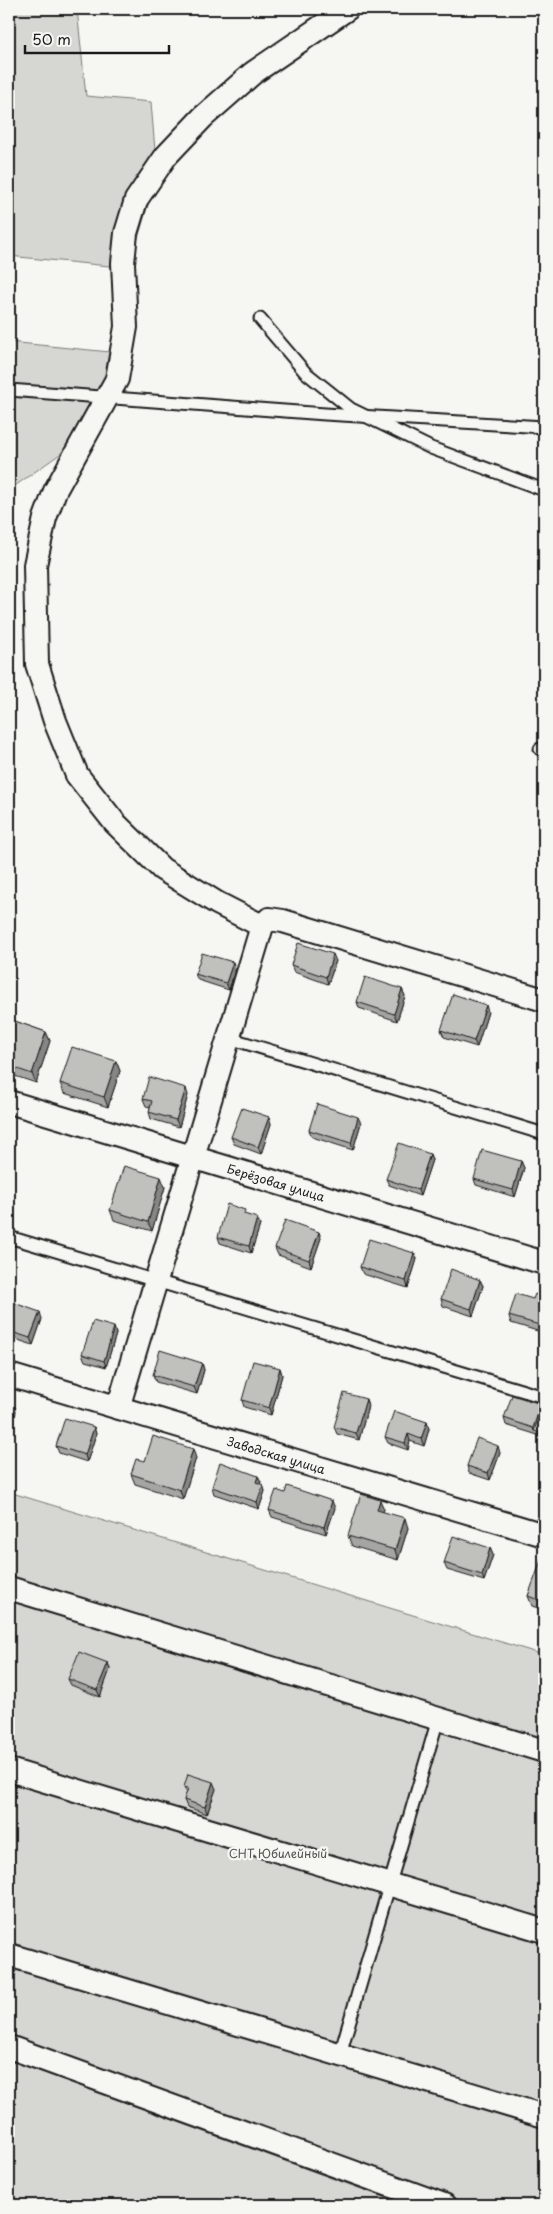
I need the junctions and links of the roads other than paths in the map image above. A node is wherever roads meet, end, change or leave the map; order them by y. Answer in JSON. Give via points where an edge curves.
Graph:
{"nodes":[{"id":1,"x":347,"y":9,"type":"edge"},
{"id":2,"x":260,"y":319,"type":"dead end"},
{"id":3,"x":9,"y":390,"type":"edge"},
{"id":4,"x":107,"y":397,"type":"junction"},
{"id":5,"x":366,"y":416,"type":"junction"},
{"id":6,"x":544,"y":427,"type":"edge"},
{"id":7,"x":544,"y":490,"type":"edge"},
{"id":8,"x":262,"y":926,"type":"junction"},
{"id":9,"x":544,"y":1000,"type":"edge"},
{"id":10,"x":229,"y":1038,"type":"junction"},
{"id":11,"x":9,"y":1102,"type":"edge"},
{"id":12,"x":544,"y":1134,"type":"edge"},
{"id":13,"x":193,"y":1159,"type":"junction"},
{"id":14,"x":9,"y":1237,"type":"edge"},
{"id":15,"x":544,"y":1263,"type":"edge"},
{"id":16,"x":155,"y":1282,"type":"junction"},
{"id":17,"x":9,"y":1375,"type":"edge"},
{"id":18,"x":544,"y":1397,"type":"edge"},
{"id":19,"x":118,"y":1408,"type":"junction"},
{"id":20,"x":544,"y":1535,"type":"edge"},
{"id":21,"x":9,"y":1588,"type":"edge"},
{"id":22,"x":438,"y":1719,"type":"junction"},
{"id":23,"x":544,"y":1751,"type":"edge"},
{"id":24,"x":9,"y":1770,"type":"edge"},
{"id":25,"x":391,"y":1885,"type":"junction"},
{"id":26,"x":544,"y":1932,"type":"edge"},
{"id":27,"x":9,"y":1955,"type":"edge"},
{"id":28,"x":9,"y":2047,"type":"edge"},
{"id":29,"x":340,"y":2054,"type":"junction"},
{"id":30,"x":544,"y":2116,"type":"edge"},
{"id":31,"x":444,"y":2205,"type":"edge"}],
"edges":[{"from":1,"to":4,"type":"street","via":[[253,73],[203,117],[166,156],[136,200],[126,233],[126,327],[117,379]]},
{"from":2,"to":5,"type":"lane","via":[[305,372],[351,409]]},
{"from":3,"to":4,"type":"lane"},
{"from":4,"to":5,"type":"lane"},
{"from":4,"to":8,"type":"street","via":[[55,491],[45,518],[35,565],[37,664],[77,775],[115,823],[162,869]]},
{"from":5,"to":6,"type":"lane"},
{"from":5,"to":7,"type":"lane","via":[[431,448]]},
{"from":8,"to":9,"type":"street","via":[[269,919],[283,921]]},
{"from":8,"to":10,"type":"street"},
{"from":10,"to":12,"type":"lane"},
{"from":10,"to":13,"type":"street"},
{"from":11,"to":13,"type":"street","name":"Берёзовая улица"},
{"from":13,"to":15,"type":"street","name":"Берёзовая улица"},
{"from":13,"to":16,"type":"street"},
{"from":14,"to":16,"type":"lane"},
{"from":16,"to":18,"type":"lane"},
{"from":16,"to":19,"type":"street"},
{"from":17,"to":19,"type":"street","name":"Заводская улица"},
{"from":19,"to":20,"type":"street","name":"Заводская улица"},
{"from":21,"to":22,"type":"street"},
{"from":22,"to":23,"type":"street"},
{"from":22,"to":25,"type":"lane"},
{"from":24,"to":25,"type":"street"},
{"from":25,"to":26,"type":"street"},
{"from":25,"to":29,"type":"lane"},
{"from":27,"to":29,"type":"street"},
{"from":28,"to":31,"type":"street"},
{"from":29,"to":30,"type":"street"}]}
